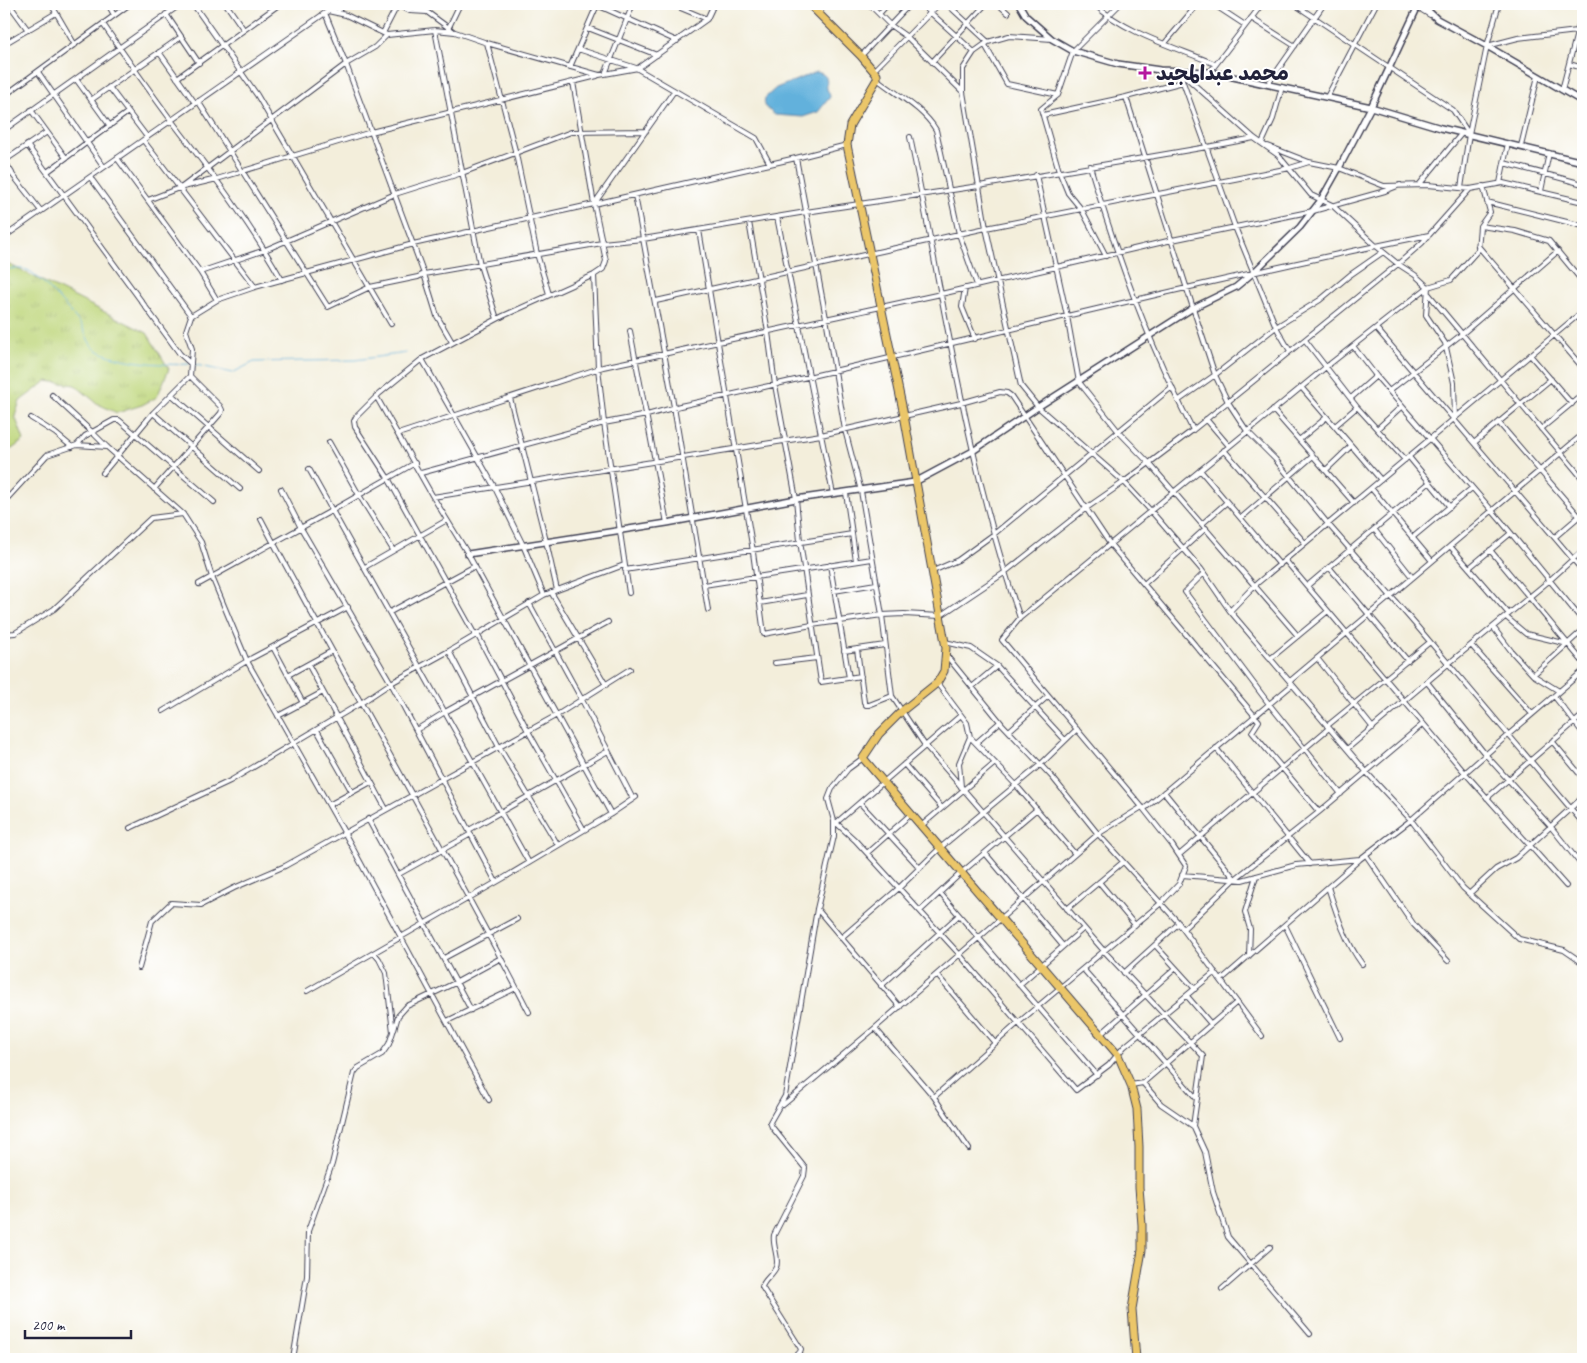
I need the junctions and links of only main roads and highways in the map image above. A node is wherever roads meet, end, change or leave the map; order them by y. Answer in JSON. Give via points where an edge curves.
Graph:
{"nodes":[{"id":1,"x":809,"y":4,"type":"edge"},
{"id":2,"x":1136,"y":1359,"type":"edge"}],
"edges":[{"from":1,"to":2,"type":"highway","via":[[862,56],[877,79],[850,125],[847,145],[904,415],[946,655],[944,671],[937,683],[879,734],[863,758],[1118,1055],[1137,1109],[1142,1250],[1132,1309]]}]}
